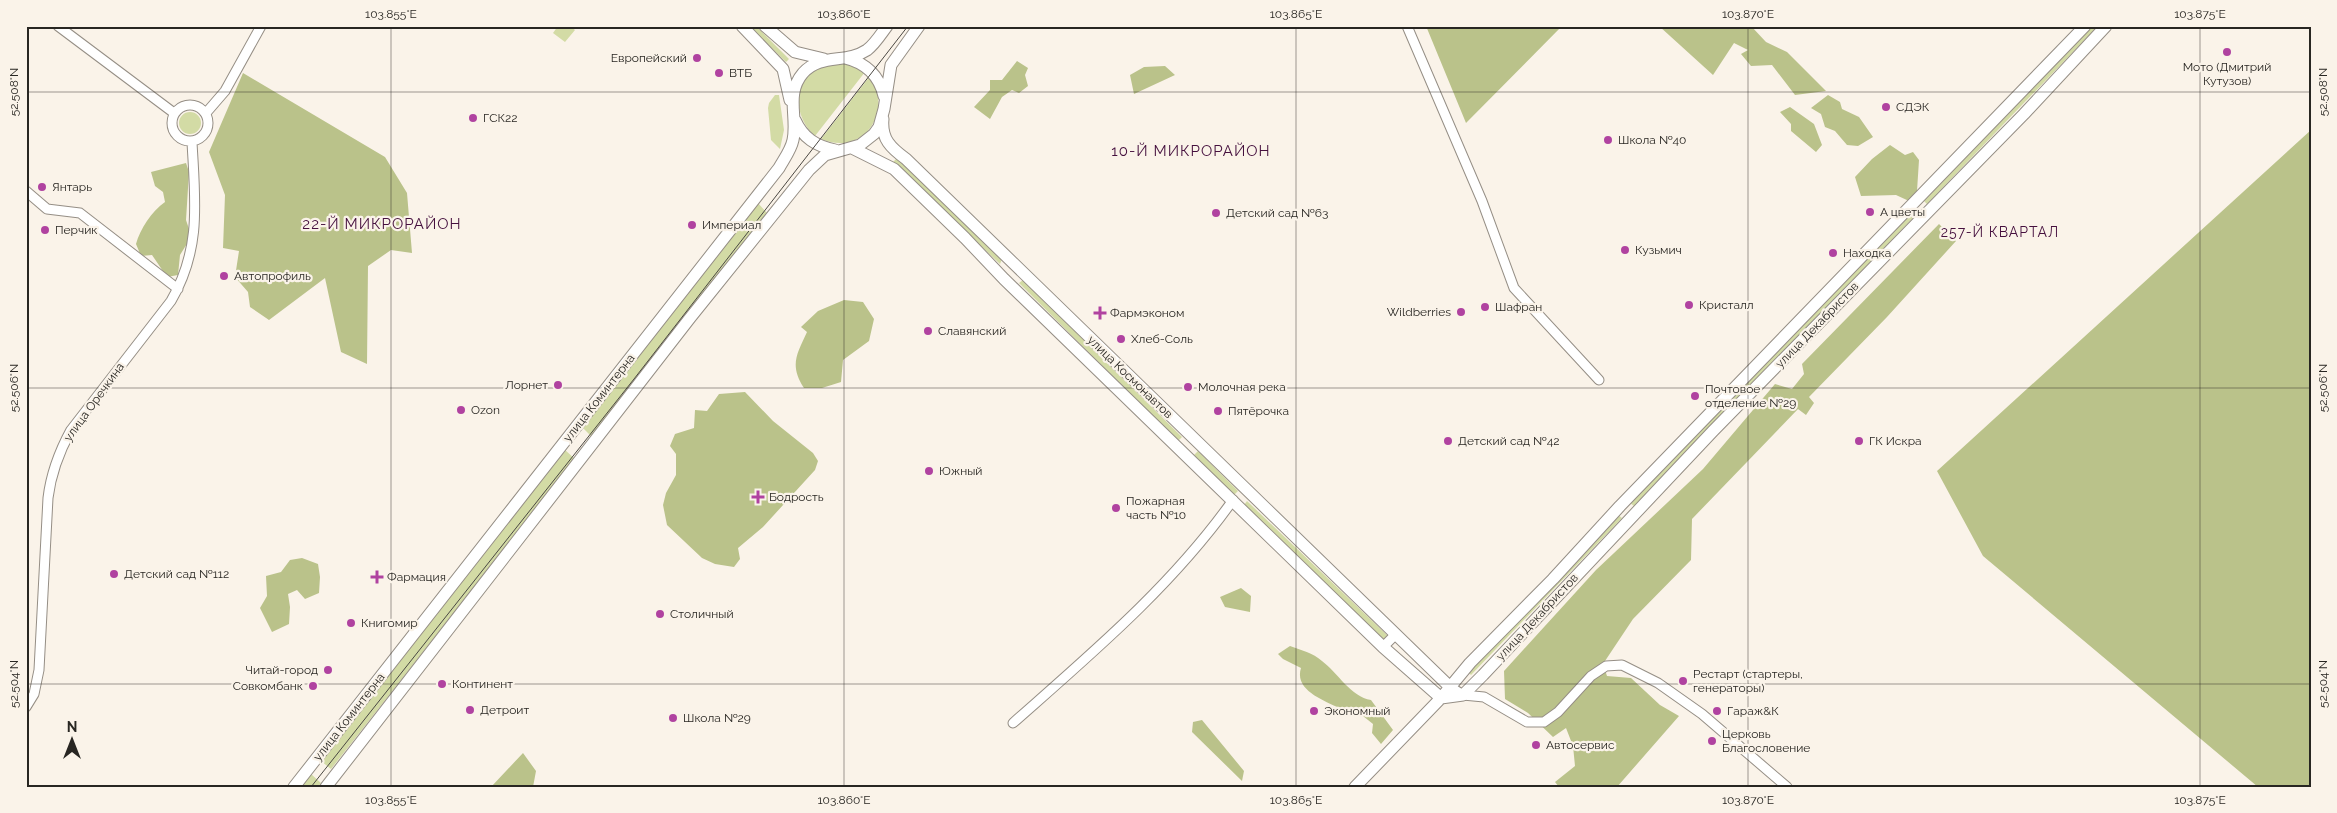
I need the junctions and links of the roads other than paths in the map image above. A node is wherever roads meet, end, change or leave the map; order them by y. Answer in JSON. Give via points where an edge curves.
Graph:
{"nodes":[{"id":1,"x":58,"y":26,"type":"edge"},
{"id":2,"x":261,"y":26,"type":"edge"},
{"id":3,"x":742,"y":26,"type":"edge"},
{"id":4,"x":765,"y":26,"type":"edge"},
{"id":5,"x":887,"y":26,"type":"edge"},
{"id":6,"x":919,"y":26,"type":"edge"},
{"id":7,"x":1407,"y":26,"type":"edge"},
{"id":8,"x":2085,"y":26,"type":"edge"},
{"id":9,"x":2106,"y":26,"type":"edge"},
{"id":10,"x":846,"y":58,"type":"junction"},
{"id":11,"x":826,"y":59,"type":"junction"},
{"id":12,"x":792,"y":108,"type":"junction"},
{"id":13,"x":884,"y":109,"type":"junction"},
{"id":14,"x":174,"y":113,"type":"junction"},
{"id":15,"x":206,"y":113,"type":"junction"},
{"id":16,"x":192,"y":142,"type":"junction"},
{"id":17,"x":852,"y":148,"type":"junction"},
{"id":18,"x":835,"y":150,"type":"junction"},
{"id":19,"x":26,"y":191,"type":"edge"},
{"id":20,"x":1914,"y":203,"type":"junction"},
{"id":21,"x":1924,"y":213,"type":"junction"},
{"id":22,"x":1017,"y":267,"type":"junction"},
{"id":23,"x":1004,"y":279,"type":"junction"},
{"id":24,"x":178,"y":290,"type":"junction"},
{"id":25,"x":1598,"y":380,"type":"dead end"},
{"id":26,"x":1233,"y":500,"type":"junction"},
{"id":27,"x":1620,"y":506,"type":"junction"},
{"id":28,"x":1632,"y":518,"type":"junction"},
{"id":29,"x":1395,"y":635,"type":"junction"},
{"id":30,"x":1383,"y":647,"type":"junction"},
{"id":31,"x":1449,"y":686,"type":"junction"},
{"id":32,"x":1463,"y":695,"type":"junction"},
{"id":33,"x":1440,"y":698,"type":"junction"},
{"id":34,"x":26,"y":707,"type":"edge"},
{"id":35,"x":1013,"y":723,"type":"dead end"},
{"id":36,"x":294,"y":787,"type":"edge"},
{"id":37,"x":326,"y":787,"type":"edge"},
{"id":38,"x":1355,"y":787,"type":"edge"},
{"id":39,"x":1787,"y":787,"type":"edge"}],
"edges":[{"from":1,"to":14,"type":"street"},
{"from":2,"to":15,"type":"street","via":[[225,91]]},
{"from":3,"to":12,"type":"street","via":[[783,69]]},
{"from":4,"to":11,"type":"street","via":[[796,52]]},
{"from":5,"to":10,"type":"street","name":"улица Коминтерна","via":[[870,47]]},
{"from":6,"to":13,"type":"street","name":"улица Коминтерна","via":[[891,65]]},
{"from":7,"to":25,"type":"street","via":[[1482,201],[1514,288]]},
{"from":8,"to":20,"type":"street","name":"улица Декабристов"},
{"from":9,"to":21,"type":"street","name":"улица Декабристов","via":[[2024,114]]},
{"from":10,"to":11,"type":"street","name":"улица Коминтерна"},
{"from":10,"to":13,"type":"street","name":"улица Космонавтов","via":[[864,65],[878,80]]},
{"from":11,"to":12,"type":"street","name":"улица Коминтерна","via":[[802,74],[793,91]]},
{"from":12,"to":18,"type":"street","via":[[794,119],[806,137],[820,147]]},
{"from":12,"to":36,"type":"street","name":"улица Коминтерна","via":[[793,139],[779,168]]},
{"from":13,"to":17,"type":"street","name":"улица Коминтерна","via":[[874,134]]},
{"from":13,"to":22,"type":"street","name":"улица Космонавтов","via":[[882,128],[890,147]]},
{"from":14,"to":15,"type":"street","via":[[182,106],[190,105]]},
{"from":14,"to":16,"type":"street","via":[[171,123],[175,134],[184,141]]},
{"from":15,"to":16,"type":"street","via":[[207,131],[200,140]]},
{"from":16,"to":24,"type":"street","name":"улица Оречкина","via":[[194,239]]},
{"from":17,"to":18,"type":"street","name":"улица Коминтерна"},
{"from":17,"to":23,"type":"street","name":"улица Космонавтов","via":[[894,169]]},
{"from":18,"to":37,"type":"street","name":"улица Коминтерна","via":[[818,160],[759,230]]},
{"from":19,"to":24,"type":"street","via":[[47,209],[80,213]]},
{"from":20,"to":21,"type":"street"},
{"from":20,"to":27,"type":"street","name":"улица Декабристов"},
{"from":21,"to":28,"type":"street","name":"улица Декабристов"},
{"from":22,"to":23,"type":"street"},
{"from":22,"to":29,"type":"street","name":"улица Космонавтов"},
{"from":23,"to":26,"type":"street","name":"улица Космонавтов"},
{"from":24,"to":34,"type":"street","name":"улица Оречкина","via":[[71,430],[51,475],[39,670],[34,694]]},
{"from":26,"to":30,"type":"street","name":"улица Космонавтов"},
{"from":26,"to":35,"type":"street","via":[[1167,581]]},
{"from":27,"to":28,"type":"street"},
{"from":27,"to":31,"type":"street","name":"улица Декабристов"},
{"from":28,"to":32,"type":"street","name":"улица Декабристов"},
{"from":29,"to":30,"type":"street"},
{"from":29,"to":31,"type":"street","name":"улица Космонавтов"},
{"from":30,"to":33,"type":"street","name":"улица Космонавтов"},
{"from":31,"to":32,"type":"street"},
{"from":31,"to":33,"type":"street","name":"улица Декабристов"},
{"from":32,"to":33,"type":"street"},
{"from":32,"to":39,"type":"street","via":[[1484,697],[1528,722],[1544,722],[1558,712],[1591,676],[1606,666],[1622,665],[1658,683],[1702,714]]},
{"from":33,"to":38,"type":"street","name":"улица Декабристов"}]}
